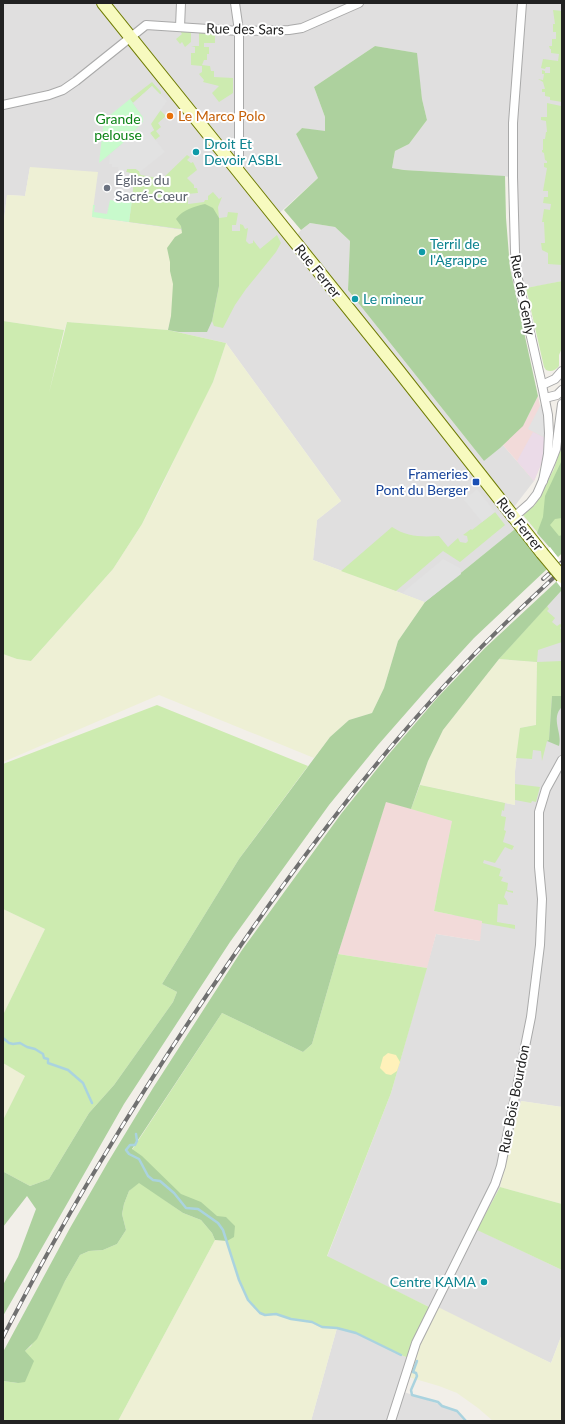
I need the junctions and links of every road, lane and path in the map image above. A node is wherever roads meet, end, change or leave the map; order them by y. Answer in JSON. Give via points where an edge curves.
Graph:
{"nodes":[{"id":1,"x":103,"y":3,"type":"edge"},
{"id":2,"x":180,"y":3,"type":"edge"},
{"id":3,"x":235,"y":3,"type":"edge"},
{"id":4,"x":359,"y":3,"type":"edge"},
{"id":5,"x":522,"y":3,"type":"edge"},
{"id":6,"x":180,"y":27,"type":"junction"},
{"id":7,"x":239,"y":31,"type":"junction"},
{"id":8,"x":131,"y":38,"type":"junction"},
{"id":9,"x":3,"y":105,"type":"edge"},
{"id":10,"x":239,"y":172,"type":"junction"},
{"id":11,"x":562,"y":371,"type":"edge"},
{"id":12,"x":542,"y":385,"type":"junction"},
{"id":13,"x":562,"y":390,"type":"edge"},
{"id":14,"x":545,"y":398,"type":"junction"},
{"id":15,"x":562,"y":404,"type":"edge"},
{"id":16,"x":543,"y":481,"type":"junction"},
{"id":17,"x":514,"y":517,"type":"junction"},
{"id":18,"x":562,"y":577,"type":"edge"},
{"id":19,"x":562,"y":760,"type":"edge"},
{"id":20,"x":392,"y":1421,"type":"edge"}],
"edges":[{"from":1,"to":8,"type":"main road","name":"Rue Ferrer"},
{"from":2,"to":6,"type":"street"},
{"from":3,"to":7,"type":"street"},
{"from":4,"to":7,"type":"street","name":"Rue des Sars","via":[[302,28]]},
{"from":5,"to":12,"type":"street","name":"Rue de Genly","via":[[514,122],[514,252],[516,275]]},
{"from":6,"to":7,"type":"street","name":"Rue des Sars"},
{"from":6,"to":8,"type":"street","name":"Rue des Sars","via":[[146,25]]},
{"from":7,"to":10,"type":"street"},
{"from":8,"to":9,"type":"street","name":"Rue des Sars","via":[[63,90]]},
{"from":8,"to":10,"type":"main road","name":"Rue Ferrer"},
{"from":10,"to":17,"type":"main road","name":"Rue Ferrer"},
{"from":11,"to":12,"type":"street","via":[[555,379]]},
{"from":12,"to":14,"type":"street","name":"Rue de Genly"},
{"from":13,"to":14,"type":"street","via":[[557,395]]},
{"from":14,"to":16,"type":"street","name":"Rue de Genly","via":[[549,433]]},
{"from":15,"to":16,"type":"street","via":[[556,449]]},
{"from":16,"to":17,"type":"street","via":[[530,503]]},
{"from":17,"to":18,"type":"main road","name":"Rue Ferrer","bridge":true},
{"from":19,"to":20,"type":"street","name":"Rue Bois Bourdon","via":[[546,788],[539,812],[542,899],[540,945],[531,1017],[501,1166],[495,1184],[416,1343]]}]}
